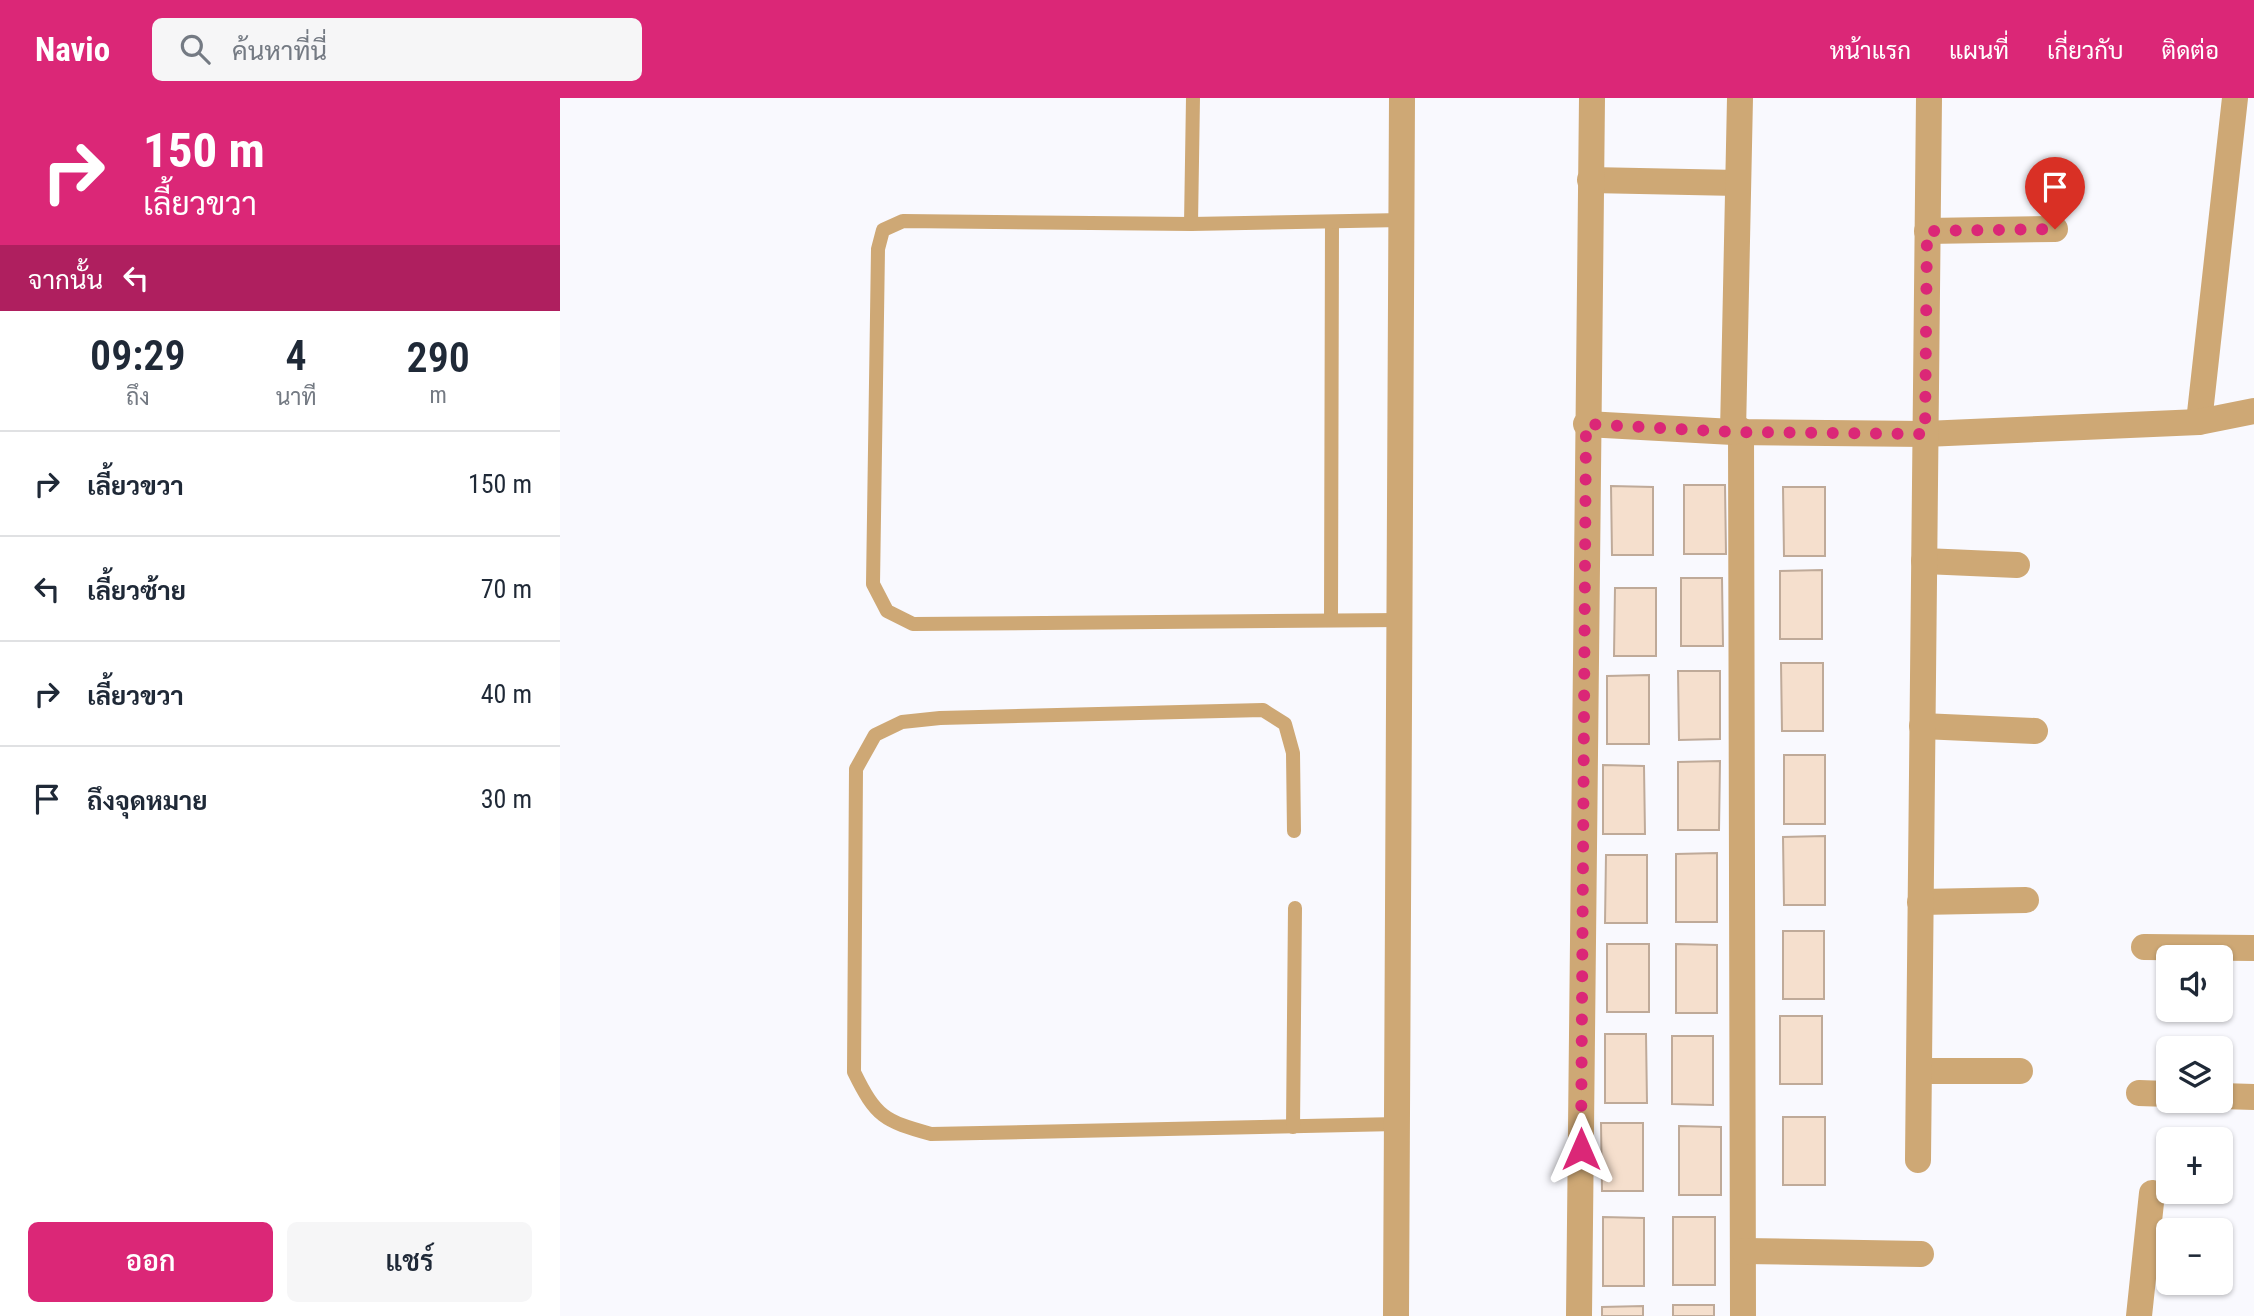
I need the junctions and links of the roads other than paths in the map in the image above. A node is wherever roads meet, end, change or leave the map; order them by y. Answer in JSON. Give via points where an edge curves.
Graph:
{"nodes":[{"id":1,"x":1193,"y":98,"type":"edge"},
{"id":2,"x":1402,"y":98,"type":"edge"},
{"id":3,"x":1592,"y":98,"type":"edge"},
{"id":4,"x":1740,"y":98,"type":"edge"},
{"id":5,"x":1929,"y":98,"type":"edge"},
{"id":6,"x":2235,"y":98,"type":"edge"},
{"id":7,"x":1590,"y":180,"type":"junction"},
{"id":8,"x":1738,"y":183,"type":"junction"},
{"id":9,"x":1402,"y":220,"type":"junction"},
{"id":10,"x":1332,"y":222,"type":"junction"},
{"id":11,"x":1191,"y":224,"type":"junction"},
{"id":12,"x":2055,"y":229,"type":"dead end"},
{"id":13,"x":1927,"y":231,"type":"junction"},
{"id":14,"x":2254,"y":411,"type":"edge"},
{"id":15,"x":2199,"y":422,"type":"junction"},
{"id":16,"x":1586,"y":424,"type":"junction"},
{"id":17,"x":1737,"y":431,"type":"junction"},
{"id":18,"x":1925,"y":434,"type":"junction"},
{"id":19,"x":1924,"y":561,"type":"junction"},
{"id":20,"x":2017,"y":565,"type":"dead end"},
{"id":21,"x":1331,"y":619,"type":"junction"},
{"id":22,"x":1400,"y":620,"type":"junction"},
{"id":23,"x":1922,"y":726,"type":"junction"},
{"id":24,"x":2035,"y":731,"type":"dead end"},
{"id":25,"x":1294,"y":831,"type":"dead end"},
{"id":26,"x":2026,"y":900,"type":"dead end"},
{"id":27,"x":1920,"y":902,"type":"junction"},
{"id":28,"x":1295,"y":908,"type":"dead end"},
{"id":29,"x":2144,"y":947,"type":"dead end"},
{"id":30,"x":2254,"y":948,"type":"edge"},
{"id":31,"x":1919,"y":1071,"type":"junction"},
{"id":32,"x":2020,"y":1071,"type":"dead end"},
{"id":33,"x":2140,"y":1093,"type":"dead end"},
{"id":34,"x":2156,"y":1094,"type":"edge"},
{"id":35,"x":2233,"y":1096,"type":"edge"},
{"id":36,"x":2254,"y":1097,"type":"edge"},
{"id":37,"x":1397,"y":1124,"type":"junction"},
{"id":38,"x":1293,"y":1127,"type":"junction"},
{"id":39,"x":1918,"y":1160,"type":"dead end"},
{"id":40,"x":2152,"y":1193,"type":"dead end"},
{"id":41,"x":1744,"y":1251,"type":"junction"},
{"id":42,"x":1921,"y":1254,"type":"dead end"},
{"id":43,"x":1396,"y":1316,"type":"edge"},
{"id":44,"x":1580,"y":1316,"type":"edge"},
{"id":45,"x":1744,"y":1316,"type":"edge"},
{"id":46,"x":2139,"y":1316,"type":"edge"}],
"edges":[{"from":1,"to":11,"type":"lane"},
{"from":2,"to":9,"type":"street"},
{"from":3,"to":7,"type":"street"},
{"from":4,"to":8,"type":"street"},
{"from":5,"to":13,"type":"street"},
{"from":6,"to":15,"type":"street"},
{"from":7,"to":8,"type":"street"},
{"from":7,"to":16,"type":"street"},
{"from":8,"to":17,"type":"street"},
{"from":9,"to":10,"type":"lane"},
{"from":9,"to":22,"type":"street"},
{"from":10,"to":11,"type":"lane"},
{"from":10,"to":21,"type":"lane"},
{"from":11,"to":21,"type":"lane","via":[[903,221],[883,230],[878,250],[873,584],[887,611],[913,624]]},
{"from":12,"to":13,"type":"street"},
{"from":13,"to":18,"type":"street"},
{"from":14,"to":15,"type":"street"},
{"from":15,"to":18,"type":"street"},
{"from":16,"to":17,"type":"street"},
{"from":16,"to":44,"type":"street"},
{"from":17,"to":18,"type":"street"},
{"from":17,"to":41,"type":"street"},
{"from":18,"to":19,"type":"street"},
{"from":19,"to":20,"type":"street"},
{"from":19,"to":23,"type":"street"},
{"from":21,"to":22,"type":"lane"},
{"from":22,"to":37,"type":"street"},
{"from":23,"to":24,"type":"street"},
{"from":23,"to":27,"type":"street"},
{"from":25,"to":38,"type":"lane","via":[[1293,753],[1285,724],[1263,710],[902,722],[875,735],[856,769],[854,1073],[867,1099],[888,1122],[931,1134]]},
{"from":26,"to":27,"type":"street"},
{"from":27,"to":31,"type":"street"},
{"from":28,"to":38,"type":"lane"},
{"from":29,"to":30,"type":"street"},
{"from":31,"to":32,"type":"street"},
{"from":31,"to":39,"type":"street"},
{"from":33,"to":34,"type":"street"},
{"from":35,"to":36,"type":"street"},
{"from":37,"to":38,"type":"lane"},
{"from":37,"to":43,"type":"street"},
{"from":40,"to":46,"type":"street"},
{"from":41,"to":42,"type":"street"},
{"from":41,"to":45,"type":"street"}]}
